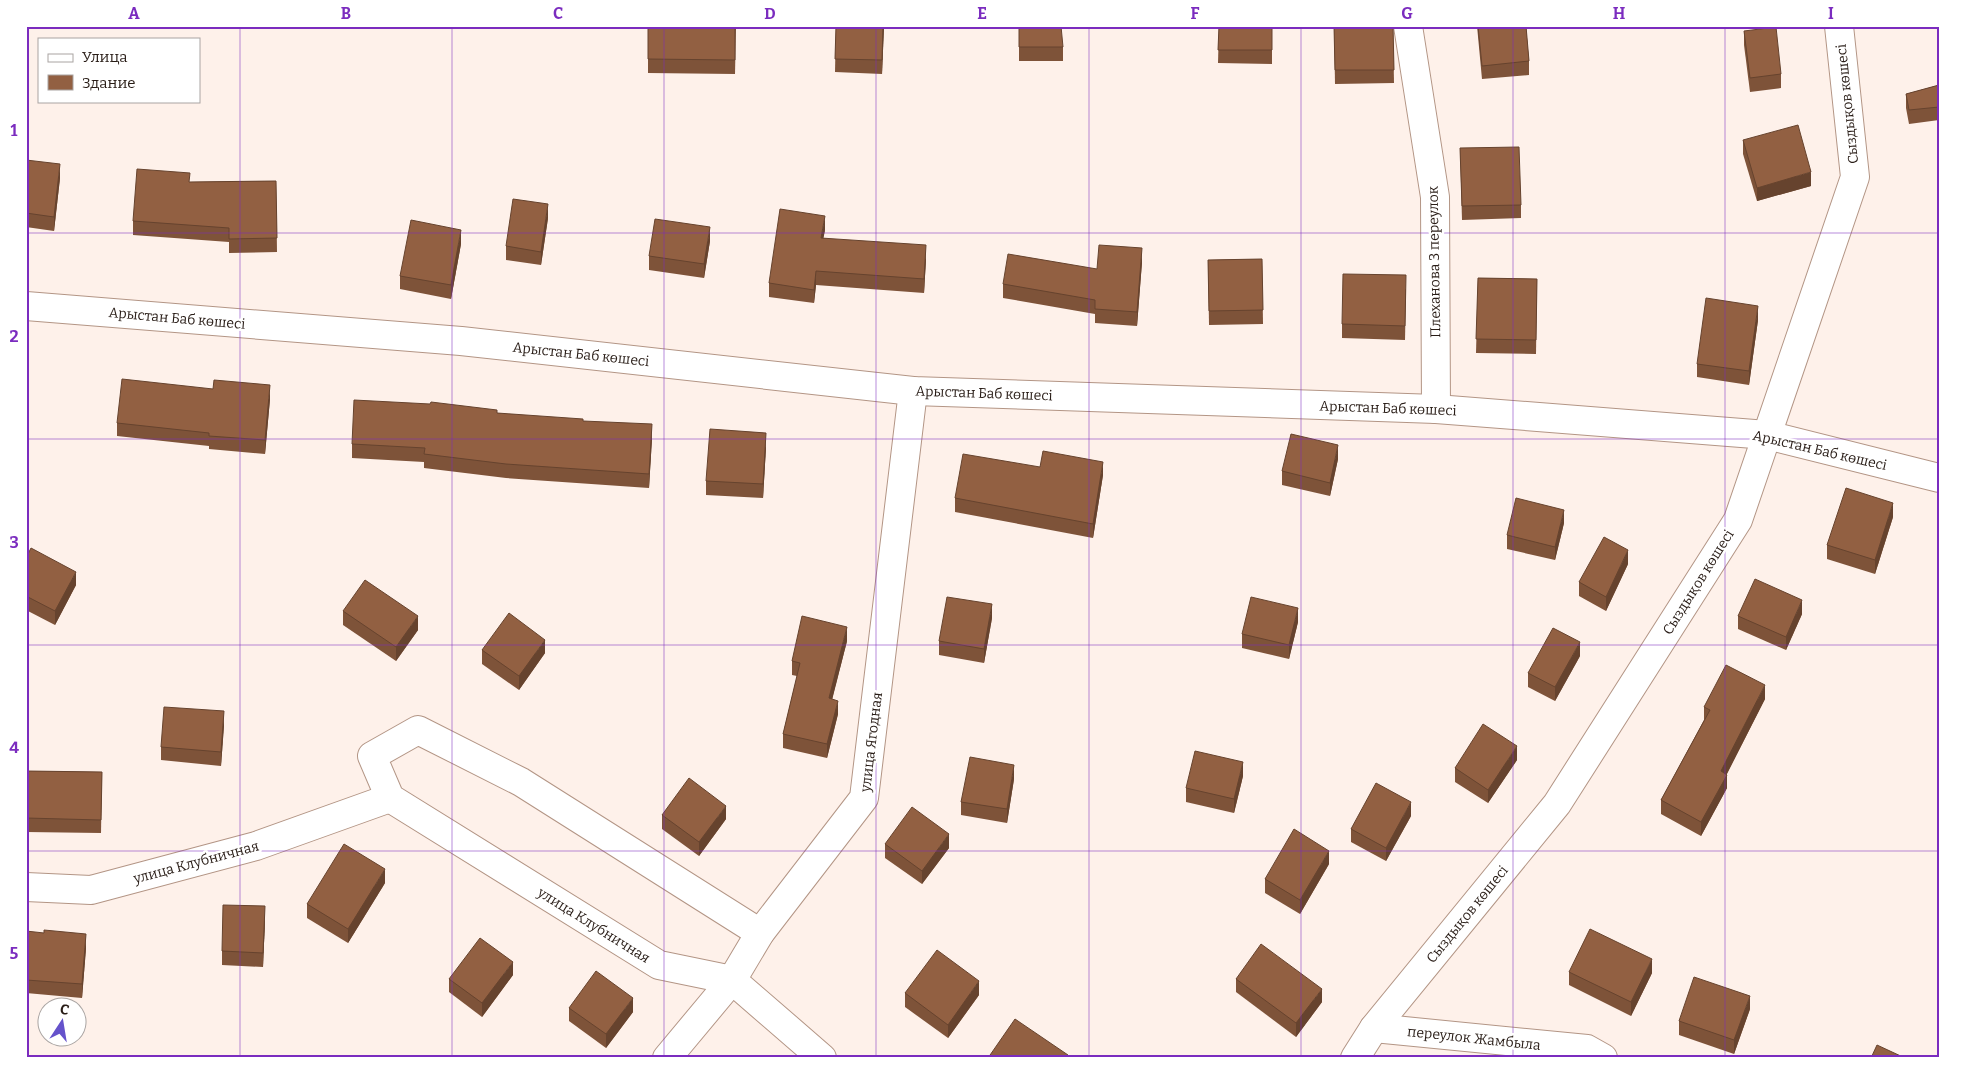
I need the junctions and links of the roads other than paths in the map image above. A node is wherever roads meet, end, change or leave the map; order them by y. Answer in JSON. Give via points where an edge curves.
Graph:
{"nodes":[{"id":1,"x":1408,"y":26,"type":"edge"},
{"id":2,"x":1839,"y":26,"type":"edge"},
{"id":3,"x":26,"y":306,"type":"edge"},
{"id":4,"x":913,"y":391,"type":"junction"},
{"id":5,"x":1436,"y":409,"type":"junction"},
{"id":6,"x":1767,"y":435,"type":"junction"},
{"id":7,"x":1939,"y":478,"type":"edge"},
{"id":8,"x":390,"y":798,"type":"junction"},
{"id":9,"x":26,"y":887,"type":"edge"},
{"id":10,"x":760,"y":933,"type":"junction"},
{"id":11,"x":732,"y":980,"type":"junction"},
{"id":12,"x":1374,"y":1028,"type":"junction"},
{"id":13,"x":667,"y":1058,"type":"edge"},
{"id":14,"x":822,"y":1058,"type":"edge"},
{"id":15,"x":1354,"y":1058,"type":"edge"},
{"id":16,"x":1602,"y":1058,"type":"edge"}],
"edges":[{"from":1,"to":5,"type":"street","name":"Плеханова 3 переулок","via":[[1435,197]]},
{"from":2,"to":6,"type":"street","name":"Сыздықов көшесі","via":[[1856,177]]},
{"from":3,"to":4,"type":"street","name":"Арыстан Баб көшесі","via":[[461,341]]},
{"from":4,"to":5,"type":"street","name":"Арыстан Баб көшесі"},
{"from":4,"to":10,"type":"street","name":"улица Ягодная","via":[[864,798]]},
{"from":5,"to":6,"type":"street","name":"Арыстан Баб көшесі"},
{"from":6,"to":7,"type":"street","name":"Арыстан Баб көшесі"},
{"from":6,"to":12,"type":"street","name":"Сыздықов көшесі","via":[[1738,520],[1557,804]]},
{"from":8,"to":9,"type":"street","name":"улица Клубничная","via":[[256,846],[91,890]]},
{"from":8,"to":10,"type":"street","via":[[372,756],[418,730],[521,782]]},
{"from":8,"to":11,"type":"street","name":"улица Клубничная","via":[[659,965]]},
{"from":10,"to":11,"type":"street","name":"улица Ягодная"},
{"from":11,"to":13,"type":"street","name":"улица Ягодная"},
{"from":11,"to":14,"type":"street","name":"улица Клубничная"},
{"from":12,"to":15,"type":"street","name":"Сыздықов көшесі"},
{"from":12,"to":16,"type":"street","name":"переулок Жамбыла","via":[[1587,1049]]}]}
